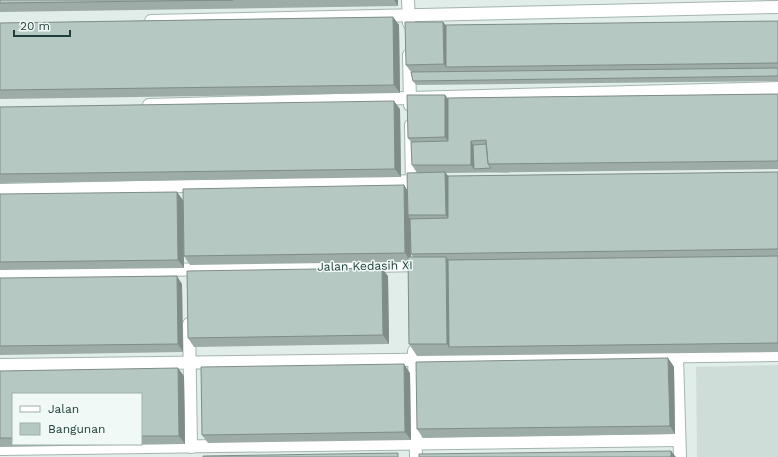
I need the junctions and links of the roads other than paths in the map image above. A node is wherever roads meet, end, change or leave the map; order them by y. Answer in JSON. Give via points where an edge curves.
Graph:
{"nodes":[{"id":1,"x":408,"y":0,"type":"edge"},
{"id":2,"x":778,"y":8,"type":"edge"},
{"id":3,"x":409,"y":15,"type":"junction"},
{"id":4,"x":141,"y":21,"type":"edge"},
{"id":5,"x":778,"y":88,"type":"edge"},
{"id":6,"x":410,"y":98,"type":"junction"},
{"id":7,"x":134,"y":105,"type":"edge"},
{"id":8,"x":435,"y":180,"type":"edge"},
{"id":9,"x":411,"y":181,"type":"junction"},
{"id":10,"x":0,"y":190,"type":"edge"},
{"id":11,"x":412,"y":204,"type":"edge"},
{"id":12,"x":413,"y":261,"type":"junction"},
{"id":13,"x":437,"y":264,"type":"edge"},
{"id":14,"x":188,"y":269,"type":"junction"},
{"id":15,"x":0,"y":273,"type":"edge"},
{"id":16,"x":413,"y":280,"type":"edge"},
{"id":17,"x":188,"y":285,"type":"edge"},
{"id":18,"x":189,"y":316,"type":"edge"},
{"id":19,"x":414,"y":336,"type":"edge"},
{"id":20,"x":778,"y":355,"type":"edge"},
{"id":21,"x":677,"y":357,"type":"junction"},
{"id":22,"x":414,"y":359,"type":"junction"},
{"id":23,"x":190,"y":362,"type":"junction"},
{"id":24,"x":0,"y":365,"type":"edge"},
{"id":25,"x":679,"y":440,"type":"junction"},
{"id":26,"x":416,"y":443,"type":"junction"},
{"id":27,"x":191,"y":446,"type":"junction"},
{"id":28,"x":0,"y":449,"type":"edge"},
{"id":29,"x":416,"y":457,"type":"edge"},
{"id":30,"x":680,"y":457,"type":"edge"}],
"edges":[{"from":1,"to":3,"type":"street"},
{"from":2,"to":3,"type":"street"},
{"from":3,"to":4,"type":"street"},
{"from":3,"to":6,"type":"street"},
{"from":5,"to":6,"type":"street"},
{"from":6,"to":7,"type":"street"},
{"from":6,"to":9,"type":"street"},
{"from":8,"to":9,"type":"street"},
{"from":9,"to":10,"type":"street"},
{"from":9,"to":11,"type":"street"},
{"from":12,"to":13,"type":"street","name":"Jalan Kedasih XI"},
{"from":12,"to":14,"type":"street","name":"Jalan Kedasih XI"},
{"from":12,"to":16,"type":"street"},
{"from":14,"to":15,"type":"street","name":"Jalan Kedasih XI"},
{"from":14,"to":17,"type":"street"},
{"from":18,"to":23,"type":"street"},
{"from":19,"to":22,"type":"street"},
{"from":20,"to":21,"type":"street"},
{"from":21,"to":22,"type":"street"},
{"from":21,"to":25,"type":"street"},
{"from":22,"to":23,"type":"street"},
{"from":22,"to":26,"type":"street"},
{"from":23,"to":24,"type":"street"},
{"from":23,"to":27,"type":"street"},
{"from":25,"to":26,"type":"street"},
{"from":25,"to":30,"type":"street"},
{"from":26,"to":27,"type":"street"},
{"from":26,"to":29,"type":"street"},
{"from":27,"to":28,"type":"street"}]}
